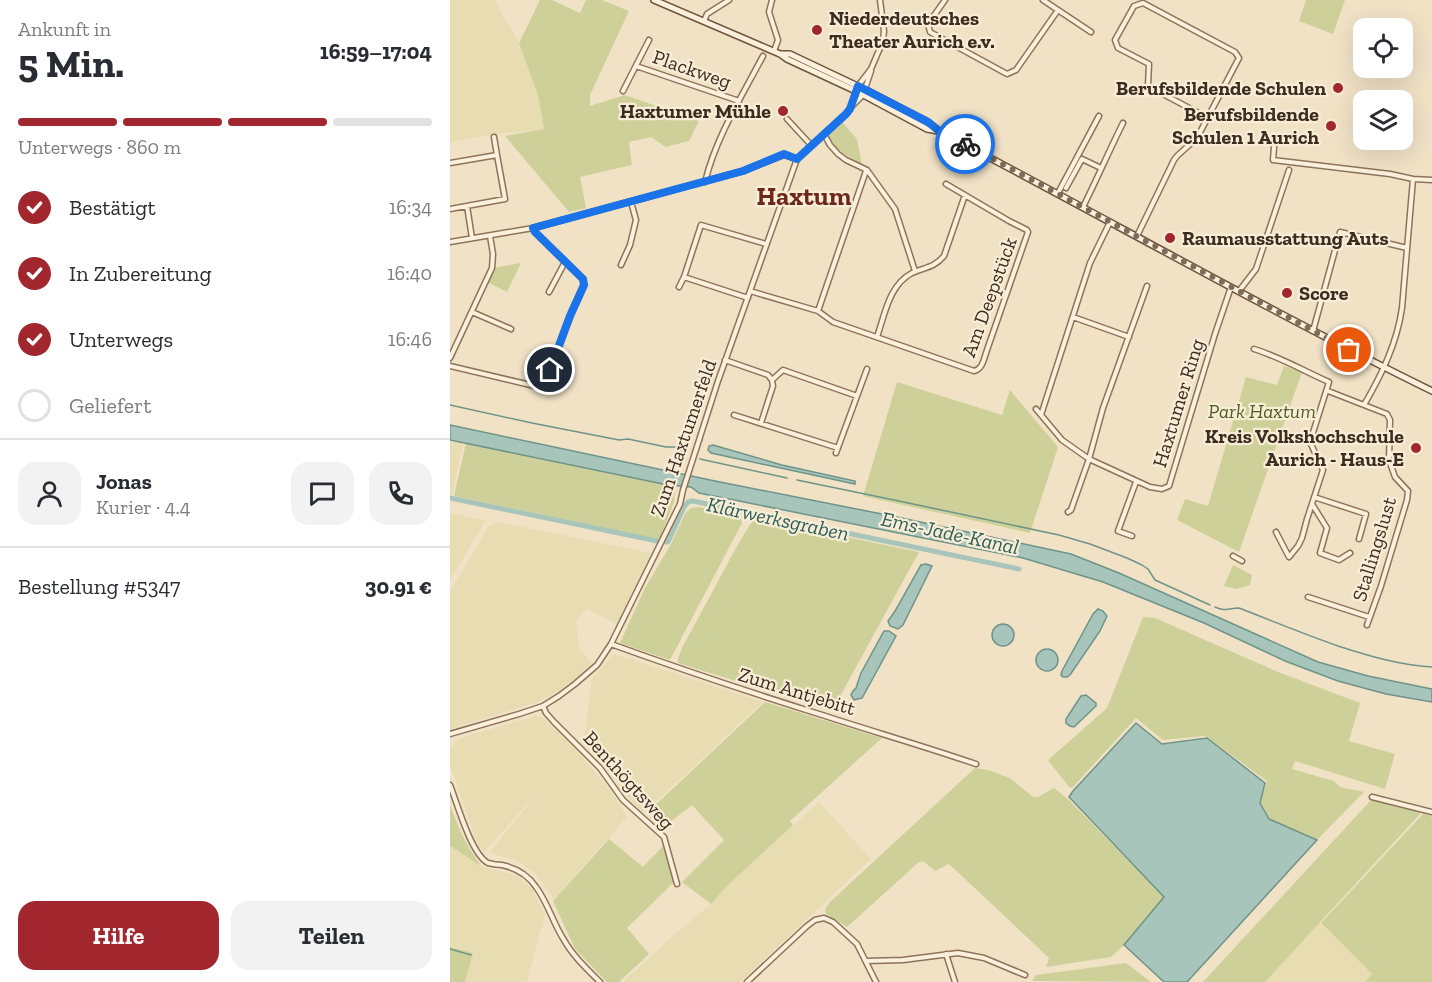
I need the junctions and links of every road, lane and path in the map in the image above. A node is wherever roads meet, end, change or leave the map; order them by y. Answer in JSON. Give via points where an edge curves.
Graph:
{"nodes":[{"id":1,"x":654,"y":0,"type":"edge"},
{"id":2,"x":729,"y":0,"type":"edge"},
{"id":3,"x":771,"y":0,"type":"edge"},
{"id":4,"x":880,"y":0,"type":"edge"},
{"id":5,"x":945,"y":0,"type":"edge"},
{"id":6,"x":1043,"y":0,"type":"edge"},
{"id":7,"x":1058,"y":10,"type":"junction"},
{"id":8,"x":704,"y":21,"type":"junction"},
{"id":9,"x":1091,"y":32,"type":"dead end"},
{"id":10,"x":649,"y":40,"type":"dead end"},
{"id":11,"x":777,"y":52,"type":"junction"},
{"id":12,"x":762,"y":56,"type":"dead end"},
{"id":13,"x":636,"y":66,"type":"junction"},
{"id":14,"x":871,"y":69,"type":"junction"},
{"id":15,"x":857,"y":89,"type":"junction"},
{"id":16,"x":623,"y":91,"type":"dead end"},
{"id":17,"x":864,"y":92,"type":"junction"},
{"id":18,"x":739,"y":101,"type":"junction"},
{"id":19,"x":850,"y":109,"type":"junction"},
{"id":20,"x":1099,"y":116,"type":"dead end"},
{"id":21,"x":1208,"y":118,"type":"junction"},
{"id":22,"x":788,"y":119,"type":"dead end"},
{"id":23,"x":1123,"y":123,"type":"dead end"},
{"id":24,"x":824,"y":134,"type":"junction"},
{"id":25,"x":494,"y":137,"type":"dead end"},
{"id":26,"x":811,"y":145,"type":"junction"},
{"id":27,"x":1274,"y":147,"type":"dead end"},
{"id":28,"x":496,"y":155,"type":"junction"},
{"id":29,"x":797,"y":159,"type":"junction"},
{"id":30,"x":450,"y":163,"type":"edge"},
{"id":31,"x":1101,"y":168,"type":"junction"},
{"id":32,"x":867,"y":170,"type":"junction"},
{"id":33,"x":1289,"y":170,"type":"dead end"},
{"id":34,"x":1413,"y":179,"type":"junction"},
{"id":35,"x":1432,"y":180,"type":"edge"},
{"id":36,"x":705,"y":182,"type":"junction"},
{"id":37,"x":946,"y":184,"type":"dead end"},
{"id":38,"x":1066,"y":188,"type":"dead end"},
{"id":39,"x":1058,"y":194,"type":"junction"},
{"id":40,"x":965,"y":195,"type":"junction"},
{"id":41,"x":631,"y":202,"type":"junction"},
{"id":42,"x":467,"y":206,"type":"junction"},
{"id":43,"x":1083,"y":207,"type":"junction"},
{"id":44,"x":450,"y":209,"type":"edge"},
{"id":45,"x":1111,"y":222,"type":"junction"},
{"id":46,"x":533,"y":228,"type":"junction"},
{"id":47,"x":490,"y":236,"type":"junction"},
{"id":48,"x":1137,"y":236,"type":"junction"},
{"id":49,"x":472,"y":238,"type":"junction"},
{"id":50,"x":450,"y":242,"type":"edge"},
{"id":51,"x":766,"y":244,"type":"junction"},
{"id":52,"x":1407,"y":248,"type":"junction"},
{"id":53,"x":564,"y":261,"type":"junction"},
{"id":54,"x":621,"y":265,"type":"dead end"},
{"id":55,"x":915,"y":272,"type":"junction"},
{"id":56,"x":684,"y":277,"type":"junction"},
{"id":57,"x":1147,"y":286,"type":"dead end"},
{"id":58,"x":679,"y":287,"type":"dead end"},
{"id":59,"x":1231,"y":287,"type":"junction"},
{"id":60,"x":750,"y":291,"type":"junction"},
{"id":61,"x":1239,"y":291,"type":"junction"},
{"id":62,"x":549,"y":292,"type":"dead end"},
{"id":63,"x":748,"y":298,"type":"junction"},
{"id":64,"x":818,"y":311,"type":"junction"},
{"id":65,"x":472,"y":312,"type":"junction"},
{"id":66,"x":1073,"y":317,"type":"junction"},
{"id":67,"x":511,"y":329,"type":"dead end"},
{"id":68,"x":1313,"y":331,"type":"junction"},
{"id":69,"x":877,"y":337,"type":"junction"},
{"id":70,"x":1129,"y":338,"type":"junction"},
{"id":71,"x":1254,"y":349,"type":"dead end"},
{"id":72,"x":450,"y":358,"type":"edge"},
{"id":73,"x":725,"y":360,"type":"junction"},
{"id":74,"x":450,"y":366,"type":"edge"},
{"id":75,"x":1384,"y":368,"type":"junction"},
{"id":76,"x":867,"y":369,"type":"dead end"},
{"id":77,"x":772,"y":380,"type":"junction"},
{"id":78,"x":1328,"y":391,"type":"junction"},
{"id":79,"x":1432,"y":391,"type":"edge"},
{"id":80,"x":857,"y":396,"type":"junction"},
{"id":81,"x":1364,"y":405,"type":"junction"},
{"id":82,"x":1036,"y":409,"type":"dead end"},
{"id":83,"x":734,"y":415,"type":"dead end"},
{"id":84,"x":1041,"y":415,"type":"junction"},
{"id":85,"x":761,"y":423,"type":"junction"},
{"id":86,"x":1289,"y":436,"type":"dead end"},
{"id":87,"x":1310,"y":442,"type":"junction"},
{"id":88,"x":838,"y":448,"type":"junction"},
{"id":89,"x":836,"y":453,"type":"dead end"},
{"id":90,"x":1089,"y":459,"type":"junction"},
{"id":91,"x":1136,"y":482,"type":"junction"},
{"id":92,"x":1314,"y":497,"type":"junction"},
{"id":93,"x":1312,"y":503,"type":"junction"},
{"id":94,"x":1068,"y":512,"type":"dead end"},
{"id":95,"x":1276,"y":532,"type":"dead end"},
{"id":96,"x":1132,"y":537,"type":"dead end"},
{"id":97,"x":1359,"y":539,"type":"dead end"},
{"id":98,"x":1350,"y":553,"type":"dead end"},
{"id":99,"x":1233,"y":556,"type":"dead end"},
{"id":100,"x":1242,"y":561,"type":"dead end"},
{"id":101,"x":1308,"y":597,"type":"dead end"},
{"id":102,"x":1369,"y":617,"type":"junction"},
{"id":103,"x":1367,"y":625,"type":"dead end"},
{"id":104,"x":610,"y":644,"type":"junction"},
{"id":105,"x":543,"y":706,"type":"junction"},
{"id":106,"x":450,"y":734,"type":"edge"},
{"id":107,"x":976,"y":764,"type":"dead end"},
{"id":108,"x":450,"y":785,"type":"edge"},
{"id":109,"x":1372,"y":797,"type":"dead end"},
{"id":110,"x":1432,"y":812,"type":"edge"},
{"id":111,"x":677,"y":884,"type":"dead end"},
{"id":112,"x":946,"y":954,"type":"junction"},
{"id":113,"x":866,"y":961,"type":"junction"},
{"id":114,"x":1025,"y":975,"type":"dead end"},
{"id":115,"x":600,"y":982,"type":"edge"},
{"id":116,"x":747,"y":982,"type":"edge"},
{"id":117,"x":876,"y":982,"type":"edge"},
{"id":118,"x":955,"y":982,"type":"edge"}],
"edges":[{"from":1,"to":8,"type":"main road"},
{"from":2,"to":8,"type":"street","via":[[707,14]]},
{"from":3,"to":11,"type":"street","via":[[769,12],[778,40]]},
{"from":4,"to":14,"type":"street","via":[[884,31]]},
{"from":5,"to":7,"type":"street","via":[[928,24],[930,32],[1007,74],[1016,70]]},
{"from":6,"to":7,"type":"street"},
{"from":7,"to":9,"type":"street"},
{"from":8,"to":11,"type":"main road"},
{"from":10,"to":13,"type":"street","name":"Plackweg"},
{"from":11,"to":15,"type":"main road","via":[[790,54]]},
{"from":12,"to":18,"type":"street"},
{"from":13,"to":16,"type":"street","name":"Plackweg"},
{"from":13,"to":18,"type":"street","name":"Plackweg"},
{"from":14,"to":15,"type":"street"},
{"from":14,"to":17,"type":"street"},
{"from":15,"to":17,"type":"main road"},
{"from":15,"to":19,"type":"street"},
{"from":17,"to":19,"type":"street"},
{"from":17,"to":39,"type":"main road","via":[[928,122]]},
{"from":18,"to":36,"type":"street","via":[[718,142]]},
{"from":19,"to":24,"type":"street"},
{"from":20,"to":39,"type":"street"},
{"from":21,"to":21,"type":"street","via":[[1239,58],[1235,52],[1143,3],[1134,6],[1115,40],[1118,48],[1149,64],[1148,86]]},
{"from":21,"to":48,"type":"street","via":[[1197,138],[1177,156]]},
{"from":22,"to":26,"type":"street"},
{"from":23,"to":31,"type":"street"},
{"from":24,"to":26,"type":"street"},
{"from":24,"to":32,"type":"street","via":[[838,154]]},
{"from":25,"to":28,"type":"street"},
{"from":26,"to":29,"type":"street"},
{"from":27,"to":34,"type":"street","via":[[1273,160]]},
{"from":28,"to":30,"type":"street"},
{"from":28,"to":42,"type":"street","via":[[505,199]]},
{"from":29,"to":36,"type":"street","via":[[784,154]]},
{"from":29,"to":51,"type":"street","name":"Zum Haxtumerfeld"},
{"from":31,"to":38,"type":"street","via":[[1082,159]]},
{"from":31,"to":43,"type":"street"},
{"from":32,"to":55,"type":"street","via":[[894,209]]},
{"from":32,"to":64,"type":"street"},
{"from":33,"to":61,"type":"street","via":[[1256,268]]},
{"from":34,"to":35,"type":"street"},
{"from":34,"to":52,"type":"street"},
{"from":36,"to":41,"type":"street"},
{"from":37,"to":40,"type":"street","name":"Am Deepstück"},
{"from":39,"to":43,"type":"main road"},
{"from":40,"to":55,"type":"street","via":[[944,256],[938,263]]},
{"from":40,"to":69,"type":"street","name":"Am Deepstück","via":[[1029,232],[981,366],[974,370]]},
{"from":41,"to":46,"type":"street"},
{"from":41,"to":54,"type":"street","via":[[636,220]]},
{"from":42,"to":44,"type":"street"},
{"from":42,"to":49,"type":"street"},
{"from":43,"to":45,"type":"main road"},
{"from":45,"to":48,"type":"main road"},
{"from":45,"to":66,"type":"street","via":[[1090,263]]},
{"from":46,"to":47,"type":"street"},
{"from":46,"to":53,"type":"street"},
{"from":47,"to":49,"type":"street"},
{"from":47,"to":65,"type":"street","via":[[492,268]]},
{"from":48,"to":59,"type":"main road"},
{"from":49,"to":50,"type":"street"},
{"from":51,"to":56,"type":"street","via":[[701,225]]},
{"from":51,"to":60,"type":"street","name":"Zum Haxtumerfeld"},
{"from":52,"to":68,"type":"street","via":[[1340,232]]},
{"from":52,"to":75,"type":"street","via":[[1400,326]]},
{"from":53,"to":62,"type":"street"},
{"from":53,"to":74,"type":"street","via":[[583,279],[584,285],[543,388]]},
{"from":55,"to":69,"type":"street","via":[[895,287]]},
{"from":56,"to":58,"type":"street"},
{"from":56,"to":63,"type":"street"},
{"from":57,"to":70,"type":"street"},
{"from":59,"to":61,"type":"main road"},
{"from":59,"to":91,"type":"street","name":"Haxtumer Ring","via":[[1169,486],[1162,489]]},
{"from":60,"to":63,"type":"street","name":"Zum Haxtumerfeld"},
{"from":60,"to":64,"type":"street","name":"Am Deepstück"},
{"from":61,"to":68,"type":"main road"},
{"from":63,"to":73,"type":"street","name":"Zum Haxtumerfeld"},
{"from":64,"to":69,"type":"street","name":"Am Deepstück","via":[[833,322]]},
{"from":65,"to":67,"type":"street"},
{"from":65,"to":72,"type":"street"},
{"from":66,"to":70,"type":"street"},
{"from":66,"to":84,"type":"street"},
{"from":68,"to":75,"type":"main road"},
{"from":70,"to":90,"type":"street"},
{"from":71,"to":78,"type":"street","via":[[1329,382]]},
{"from":73,"to":77,"type":"street","via":[[768,375]]},
{"from":73,"to":104,"type":"street","name":"Zum Haxtumerfeld","via":[[680,504]]},
{"from":75,"to":79,"type":"main road"},
{"from":75,"to":81,"type":"street"},
{"from":76,"to":80,"type":"street"},
{"from":77,"to":80,"type":"street","via":[[783,370]]},
{"from":77,"to":85,"type":"street"},
{"from":78,"to":81,"type":"street","name":"Stallingslust"},
{"from":78,"to":87,"type":"street"},
{"from":80,"to":88,"type":"street"},
{"from":81,"to":102,"type":"street","name":"Stallingslust","via":[[1387,414],[1389,460],[1395,477],[1408,491]]},
{"from":82,"to":84,"type":"street","name":"Haxtumer Ring"},
{"from":83,"to":85,"type":"street"},
{"from":84,"to":90,"type":"street","name":"Haxtumer Ring","via":[[1062,440]]},
{"from":85,"to":88,"type":"street"},
{"from":86,"to":87,"type":"street"},
{"from":87,"to":92,"type":"street","via":[[1323,470]]},
{"from":88,"to":89,"type":"street"},
{"from":90,"to":91,"type":"street","name":"Haxtumer Ring"},
{"from":90,"to":94,"type":"street"},
{"from":91,"to":96,"type":"street","via":[[1119,531]]},
{"from":92,"to":93,"type":"street"},
{"from":92,"to":97,"type":"street","via":[[1366,514]]},
{"from":93,"to":95,"type":"street","via":[[1302,538],[1289,556]]},
{"from":93,"to":98,"type":"street","via":[[1327,528],[1320,554],[1339,560]]},
{"from":99,"to":100,"type":"street"},
{"from":101,"to":102,"type":"street","name":"Stallingslust"},
{"from":102,"to":103,"type":"street","name":"Stallingslust"},
{"from":104,"to":105,"type":"street","name":"Zum Haxtumerfeld","via":[[597,665]]},
{"from":104,"to":107,"type":"street","name":"Zum Antjebitt"},
{"from":105,"to":106,"type":"street","name":"Zum Haxtumerfeld"},
{"from":105,"to":111,"type":"street","name":"Benthögtsweg","via":[[600,768],[623,800],[664,837]]},
{"from":108,"to":115,"type":"street","via":[[479,855],[488,863],[525,874],[546,903],[574,956]]},
{"from":109,"to":110,"type":"street"},
{"from":112,"to":113,"type":"street"},
{"from":112,"to":114,"type":"street","via":[[984,958]]},
{"from":112,"to":118,"type":"street"},
{"from":113,"to":116,"type":"street","via":[[857,944],[834,922],[824,918],[807,926]]},
{"from":113,"to":117,"type":"street"}]}
